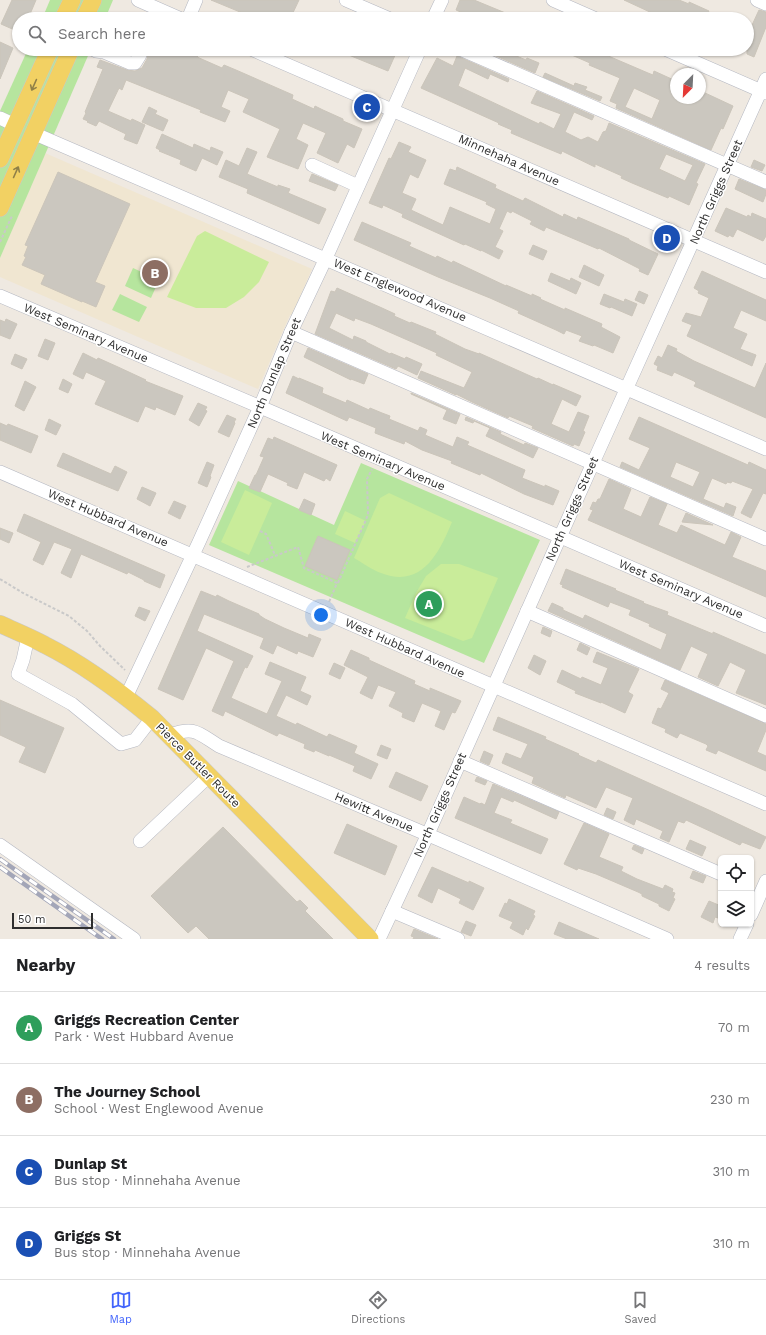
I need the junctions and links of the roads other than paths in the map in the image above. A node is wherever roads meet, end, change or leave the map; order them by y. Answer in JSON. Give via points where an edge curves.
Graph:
{"nodes":[{"id":1,"x":72,"y":0,"type":"edge"},
{"id":2,"x":93,"y":0,"type":"edge"},
{"id":3,"x":138,"y":0,"type":"edge"},
{"id":4,"x":196,"y":0,"type":"edge"},
{"id":5,"x":346,"y":0,"type":"edge"},
{"id":6,"x":442,"y":0,"type":"edge"},
{"id":7,"x":553,"y":0,"type":"edge"},
{"id":8,"x":757,"y":0,"type":"edge"},
{"id":9,"x":766,"y":4,"type":"edge"},
{"id":10,"x":66,"y":12,"type":"edge"},
{"id":11,"x":87,"y":12,"type":"edge"},
{"id":12,"x":154,"y":12,"type":"edge"},
{"id":13,"x":191,"y":12,"type":"edge"},
{"id":14,"x":374,"y":12,"type":"edge"},
{"id":15,"x":436,"y":12,"type":"edge"},
{"id":16,"x":580,"y":12,"type":"edge"},
{"id":17,"x":47,"y":56,"type":"edge"},
{"id":18,"x":68,"y":56,"type":"edge"},
{"id":19,"x":113,"y":56,"type":"edge"},
{"id":20,"x":139,"y":56,"type":"edge"},
{"id":21,"x":267,"y":56,"type":"edge"},
{"id":22,"x":417,"y":56,"type":"edge"},
{"id":23,"x":476,"y":56,"type":"edge"},
{"id":24,"x":683,"y":56,"type":"edge"},
{"id":25,"x":764,"y":88,"type":"edge"},
{"id":26,"x":393,"y":110,"type":"junction"},
{"id":27,"x":0,"y":118,"type":"edge"},
{"id":28,"x":15,"y":125,"type":"junction"},
{"id":29,"x":34,"y":133,"type":"junction"},
{"id":30,"x":0,"y":159,"type":"edge"},
{"id":31,"x":312,"y":165,"type":"dead end"},
{"id":32,"x":728,"y":165,"type":"junction"},
{"id":33,"x":766,"y":182,"type":"edge"},
{"id":34,"x":358,"y":186,"type":"junction"},
{"id":35,"x":0,"y":208,"type":"edge"},
{"id":36,"x":694,"y":241,"type":"junction"},
{"id":37,"x":326,"y":258,"type":"junction"},
{"id":38,"x":766,"y":272,"type":"edge"},
{"id":39,"x":0,"y":296,"type":"edge"},
{"id":40,"x":290,"y":332,"type":"junction"},
{"id":41,"x":626,"y":389,"type":"junction"},
{"id":42,"x":260,"y":407,"type":"junction"},
{"id":43,"x":766,"y":449,"type":"edge"},
{"id":44,"x":593,"y":463,"type":"junction"},
{"id":45,"x":0,"y":472,"type":"edge"},
{"id":46,"x":560,"y":537,"type":"junction"},
{"id":47,"x":766,"y":539,"type":"edge"},
{"id":48,"x":193,"y":555,"type":"junction"},
{"id":49,"x":527,"y":611,"type":"junction"},
{"id":50,"x":0,"y":624,"type":"edge"},
{"id":51,"x":766,"y":626,"type":"edge"},
{"id":52,"x":28,"y":637,"type":"junction"},
{"id":53,"x":494,"y":687,"type":"junction"},
{"id":54,"x":126,"y":697,"type":"junction"},
{"id":55,"x":766,"y":716,"type":"edge"},
{"id":56,"x":152,"y":718,"type":"junction"},
{"id":57,"x":170,"y":736,"type":"junction"},
{"id":58,"x":460,"y":761,"type":"junction"},
{"id":59,"x":209,"y":776,"type":"junction"},
{"id":60,"x":766,"y":804,"type":"edge"},
{"id":61,"x":428,"y":834,"type":"junction"},
{"id":62,"x":140,"y":841,"type":"dead end"},
{"id":63,"x":0,"y":845,"type":"edge"},
{"id":64,"x":718,"y":873,"type":"edge"},
{"id":65,"x":760,"y":886,"type":"edge"},
{"id":66,"x":754,"y":905,"type":"edge"},
{"id":67,"x":392,"y":911,"type":"junction"},
{"id":68,"x":746,"y":927,"type":"edge"},
{"id":69,"x":134,"y":939,"type":"edge"},
{"id":70,"x":370,"y":939,"type":"edge"},
{"id":71,"x":379,"y":939,"type":"edge"},
{"id":72,"x":458,"y":939,"type":"edge"},
{"id":73,"x":667,"y":939,"type":"edge"},
{"id":74,"x":740,"y":939,"type":"edge"}],
"edges":[{"from":1,"to":10,"type":"main road"},
{"from":2,"to":11,"type":"main road"},
{"from":3,"to":12,"type":"street"},
{"from":4,"to":13,"type":"street"},
{"from":5,"to":14,"type":"street"},
{"from":6,"to":15,"type":"street"},
{"from":7,"to":16,"type":"street"},
{"from":8,"to":9,"type":"street"},
{"from":17,"to":28,"type":"main road","one_way":true},
{"from":18,"to":29,"type":"main road"},
{"from":19,"to":20,"type":"street","via":[[130,63],[135,63]]},
{"from":21,"to":26,"type":"street","name":"Minnehaha Avenue"},
{"from":22,"to":26,"type":"street","name":"North Dunlap Street"},
{"from":23,"to":32,"type":"street"},
{"from":24,"to":25,"type":"street"},
{"from":25,"to":32,"type":"street","name":"North Griggs Street"},
{"from":26,"to":34,"type":"street","name":"North Dunlap Street"},
{"from":26,"to":36,"type":"street","name":"Minnehaha Avenue"},
{"from":27,"to":28,"type":"street"},
{"from":28,"to":30,"type":"main road"},
{"from":35,"to":29,"type":"main road","one_way":true},
{"from":29,"to":37,"type":"street","name":"West Englewood Avenue"},
{"from":31,"to":34,"type":"street"},
{"from":32,"to":33,"type":"street"},
{"from":32,"to":36,"type":"street","name":"North Griggs Street"},
{"from":34,"to":37,"type":"street","name":"North Dunlap Street"},
{"from":36,"to":38,"type":"street","name":"Minnehaha Avenue"},
{"from":36,"to":41,"type":"street","name":"North Griggs Street"},
{"from":37,"to":40,"type":"street","name":"North Dunlap Street"},
{"from":37,"to":41,"type":"street","name":"West Englewood Avenue"},
{"from":39,"to":42,"type":"street","name":"West Seminary Avenue"},
{"from":40,"to":42,"type":"street","name":"North Dunlap Street"},
{"from":40,"to":44,"type":"street"},
{"from":41,"to":43,"type":"street","name":"West Englewood Avenue"},
{"from":41,"to":44,"type":"street","name":"North Griggs Street"},
{"from":42,"to":46,"type":"street","name":"West Seminary Avenue"},
{"from":42,"to":48,"type":"street","name":"North Dunlap Street"},
{"from":44,"to":46,"type":"street","name":"North Griggs Street"},
{"from":44,"to":47,"type":"street"},
{"from":45,"to":48,"type":"street","name":"West Hubbard Avenue"},
{"from":46,"to":49,"type":"street","name":"North Griggs Street"},
{"from":46,"to":51,"type":"street","name":"West Seminary Avenue"},
{"from":48,"to":53,"type":"street","name":"West Hubbard Avenue"},
{"from":48,"to":54,"type":"street","name":"North Dunlap Street"},
{"from":49,"to":53,"type":"street","name":"North Griggs Street"},
{"from":49,"to":55,"type":"street"},
{"from":50,"to":52,"type":"main road","name":"Pierce Butler Route"},
{"from":52,"to":54,"type":"main road","name":"Pierce Butler Route","via":[[80,665]]},
{"from":52,"to":56,"type":"street","via":[[18,674],[72,704],[121,744],[135,740]]},
{"from":53,"to":58,"type":"street","name":"North Griggs Street"},
{"from":53,"to":60,"type":"street","name":"West Hubbard Avenue"},
{"from":54,"to":56,"type":"main road","name":"Pierce Butler Route"},
{"from":56,"to":57,"type":"main road","name":"Pierce Butler Route"},
{"from":57,"to":59,"type":"main road","name":"Pierce Butler Route"},
{"from":57,"to":61,"type":"street","name":"Hewitt Avenue","via":[[183,731],[197,732],[218,746]]},
{"from":58,"to":61,"type":"street","name":"North Griggs Street"},
{"from":58,"to":64,"type":"street"},
{"from":59,"to":62,"type":"street"},
{"from":59,"to":70,"type":"main road","name":"Pierce Butler Route"},
{"from":61,"to":67,"type":"street","name":"North Griggs Street"},
{"from":61,"to":73,"type":"street","name":"Hewitt Avenue"},
{"from":63,"to":69,"type":"street"},
{"from":65,"to":66,"type":"street"},
{"from":67,"to":71,"type":"street","name":"North Griggs Street"},
{"from":67,"to":72,"type":"street"},
{"from":68,"to":74,"type":"street"}]}
